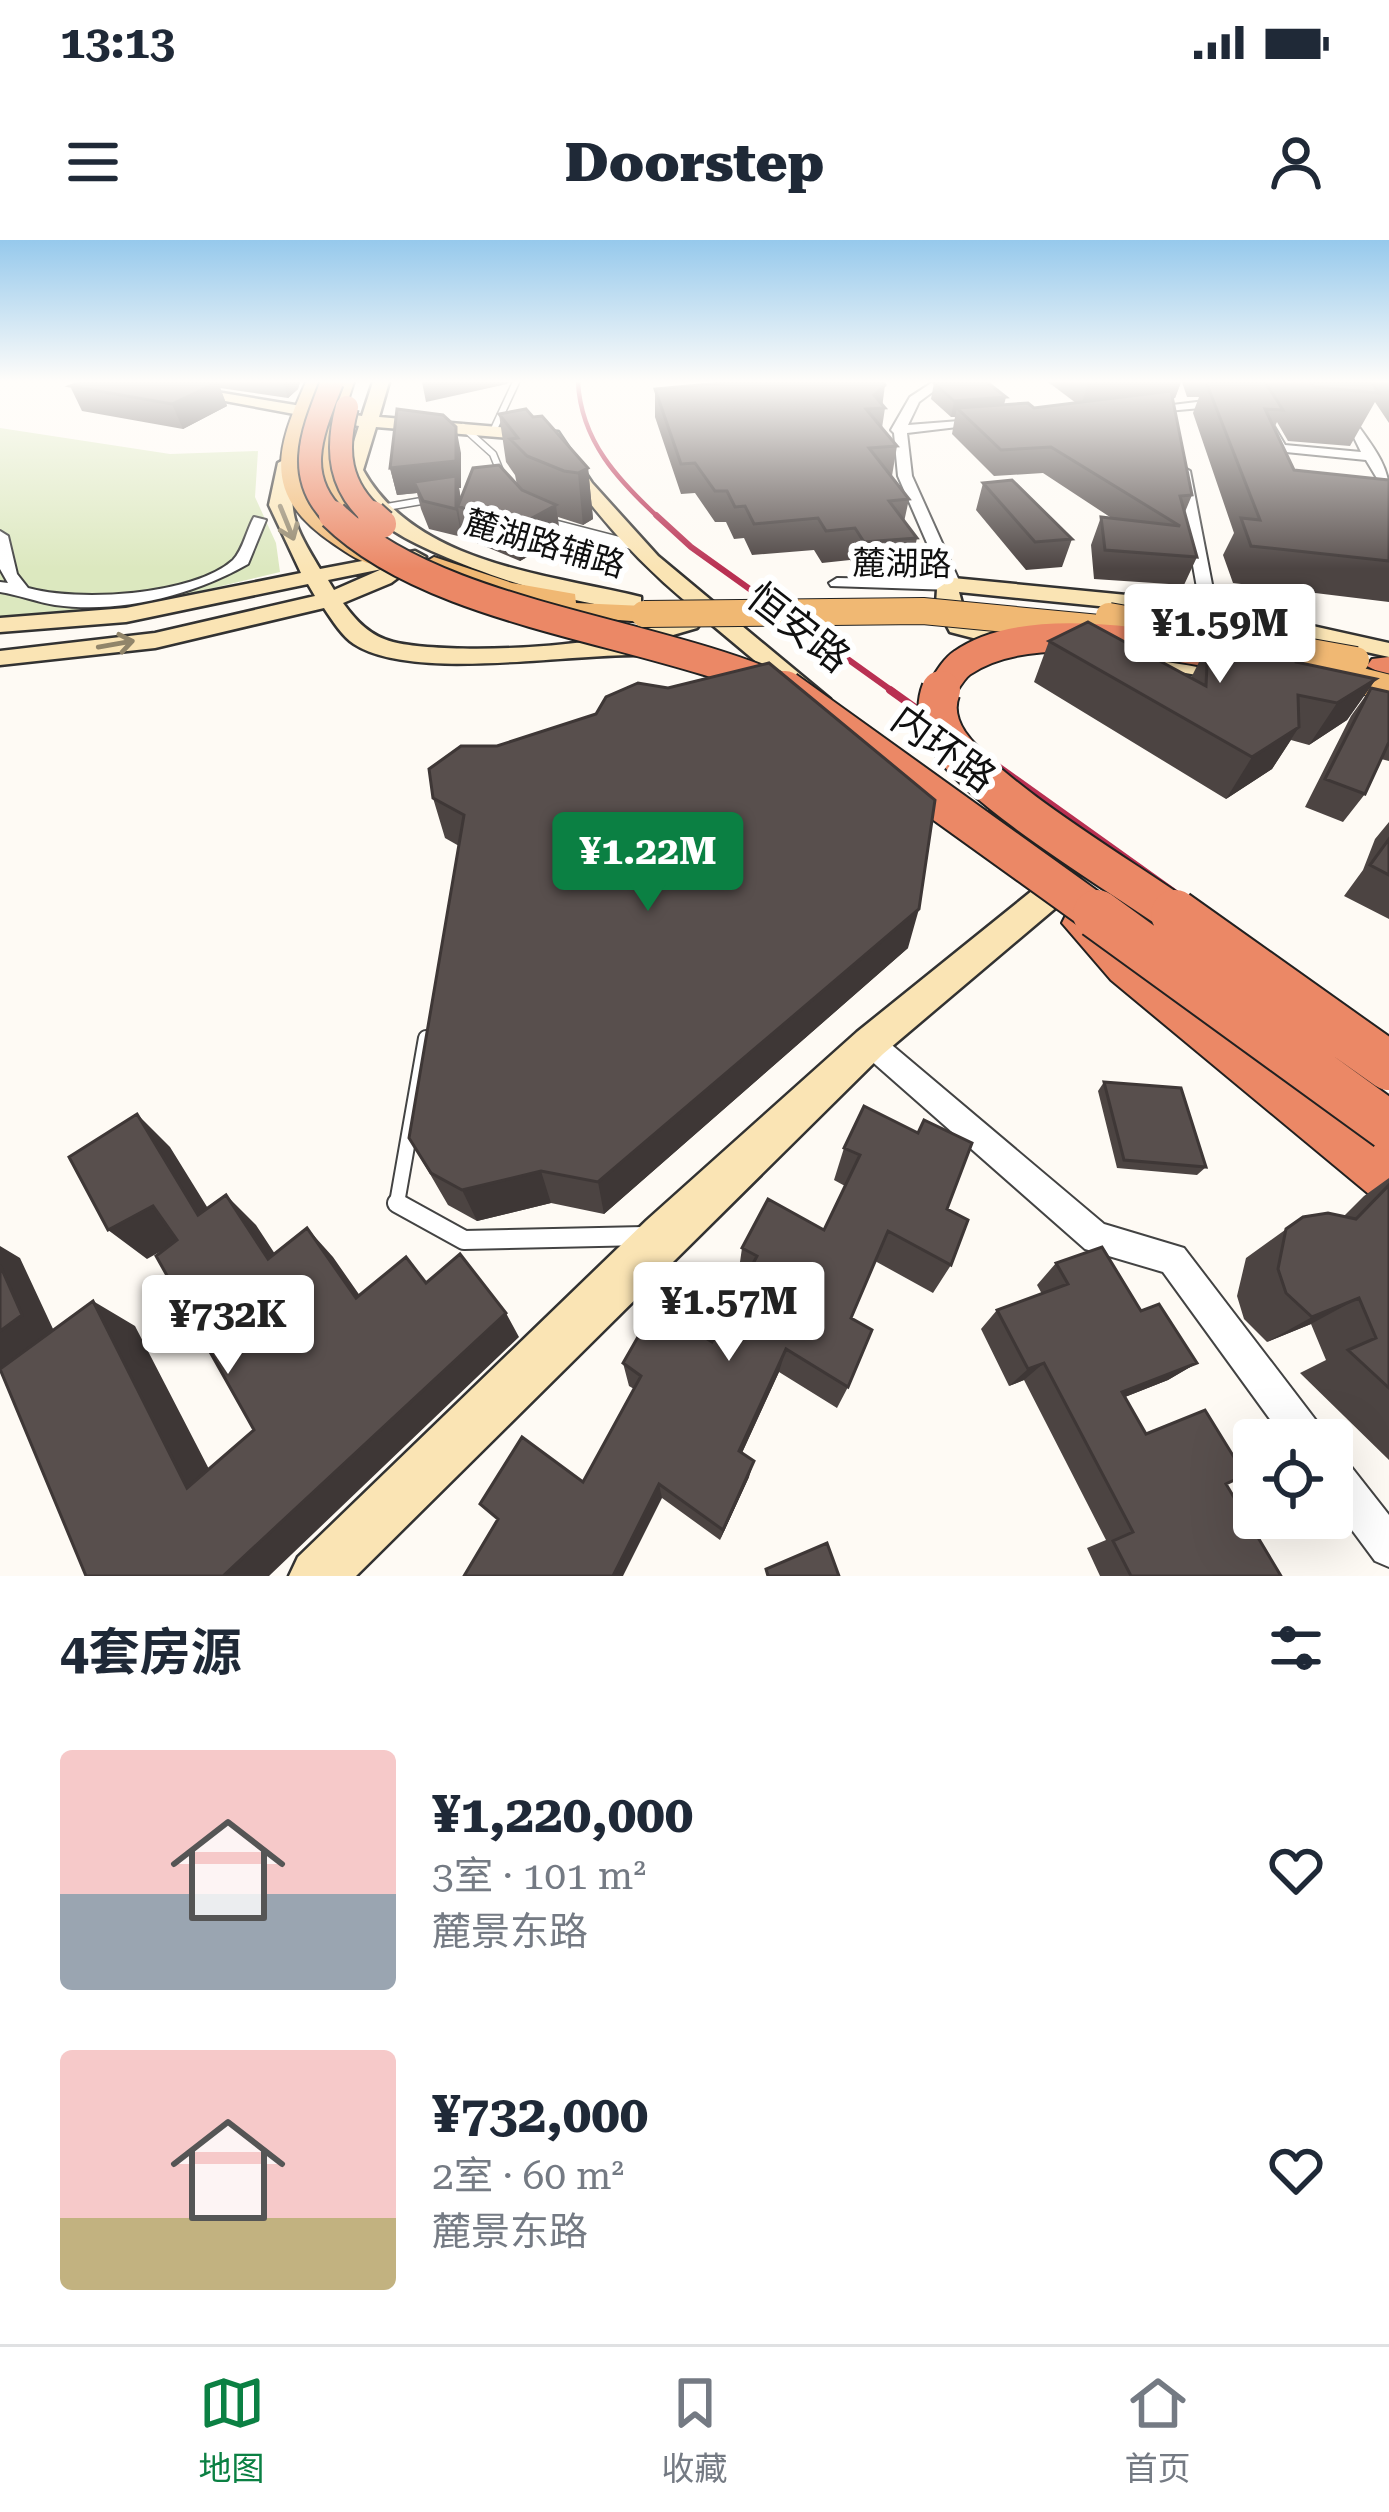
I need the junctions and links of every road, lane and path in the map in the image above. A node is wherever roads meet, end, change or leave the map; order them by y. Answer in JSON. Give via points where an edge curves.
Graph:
{"nodes":[{"id":1,"x":292,"y":444,"type":"edge"},
{"id":2,"x":309,"y":444,"type":"edge"},
{"id":3,"x":326,"y":444,"type":"edge"},
{"id":4,"x":337,"y":444,"type":"edge"},
{"id":5,"x":357,"y":444,"type":"edge"},
{"id":6,"x":361,"y":444,"type":"edge"},
{"id":7,"x":483,"y":444,"type":"edge"},
{"id":8,"x":560,"y":444,"type":"edge"},
{"id":9,"x":900,"y":444,"type":"edge"},
{"id":10,"x":1279,"y":444,"type":"edge"},
{"id":11,"x":1364,"y":444,"type":"edge"},
{"id":12,"x":1179,"y":449,"type":"edge"},
{"id":13,"x":1373,"y":457,"type":"junction"},
{"id":14,"x":1389,"y":458,"type":"edge"},
{"id":15,"x":355,"y":462,"type":"junction"},
{"id":16,"x":287,"y":463,"type":"junction"},
{"id":17,"x":323,"y":466,"type":"junction"},
{"id":18,"x":1389,"y":487,"type":"edge"},
{"id":19,"x":507,"y":488,"type":"edge"},
{"id":20,"x":444,"y":498,"type":"edge"},
{"id":21,"x":368,"y":504,"type":"junction"},
{"id":22,"x":259,"y":520,"type":"dead end"},
{"id":23,"x":542,"y":521,"type":"edge"},
{"id":24,"x":0,"y":536,"type":"edge"},
{"id":25,"x":633,"y":544,"type":"junction"},
{"id":26,"x":399,"y":563,"type":"junction"},
{"id":27,"x":318,"y":576,"type":"junction"},
{"id":28,"x":837,"y":583,"type":"dead end"},
{"id":29,"x":953,"y":586,"type":"junction"},
{"id":30,"x":0,"y":587,"type":"edge"},
{"id":31,"x":21,"y":590,"type":"junction"},
{"id":32,"x":455,"y":590,"type":"junction"},
{"id":33,"x":640,"y":606,"type":"junction"},
{"id":34,"x":700,"y":607,"type":"junction"},
{"id":35,"x":1209,"y":610,"type":"junction"},
{"id":36,"x":340,"y":611,"type":"junction"},
{"id":37,"x":0,"y":625,"type":"edge"},
{"id":38,"x":610,"y":646,"type":"junction"},
{"id":39,"x":0,"y":658,"type":"edge"},
{"id":40,"x":1388,"y":668,"type":"edge"},
{"id":41,"x":1296,"y":680,"type":"junction"},
{"id":42,"x":795,"y":681,"type":"junction"},
{"id":43,"x":1389,"y":710,"type":"edge"},
{"id":44,"x":1054,"y":891,"type":"junction"},
{"id":45,"x":428,"y":1030,"type":"edge"},
{"id":46,"x":870,"y":1043,"type":"junction"},
{"id":47,"x":1389,"y":1066,"type":"edge"},
{"id":48,"x":1389,"y":1097,"type":"edge"},
{"id":49,"x":1389,"y":1126,"type":"edge"},
{"id":50,"x":1389,"y":1148,"type":"edge"},
{"id":51,"x":1389,"y":1177,"type":"edge"},
{"id":52,"x":663,"y":1236,"type":"junction"},
{"id":53,"x":1292,"y":1419,"type":"edge"},
{"id":54,"x":1353,"y":1500,"type":"edge"},
{"id":55,"x":1389,"y":1547,"type":"edge"},
{"id":56,"x":317,"y":1576,"type":"edge"}],
"edges":[{"from":1,"to":16,"type":"main road"},
{"from":2,"to":49,"type":"highway","name":"内环路","bridge":true,"via":[[308,467],[323,504],[358,538],[455,586],[695,653],[791,692]]},
{"from":3,"to":17,"type":"main road"},
{"from":4,"to":21,"type":"highway","bridge":true,"via":[[340,474]]},
{"from":5,"to":21,"type":"highway","bridge":true,"via":[[350,466]]},
{"from":6,"to":15,"type":"street"},
{"from":7,"to":19,"type":"lane"},
{"from":8,"to":25,"type":"street","name":"恒安路"},
{"from":9,"to":29,"type":"street","via":[[908,484]]},
{"from":10,"to":13,"type":"street"},
{"from":11,"to":13,"type":"street"},
{"from":12,"to":35,"type":"street"},
{"from":13,"to":14,"type":"lane"},
{"from":13,"to":18,"type":"street"},
{"from":15,"to":17,"type":"street"},
{"from":15,"to":21,"type":"street"},
{"from":16,"to":26,"type":"main road","via":[[293,488],[320,524]]},
{"from":16,"to":27,"type":"street","one_way":true,"via":[[281,514]]},
{"from":17,"to":26,"type":"main road","via":[[346,512]]},
{"from":20,"to":21,"type":"lane"},
{"from":21,"to":33,"type":"street","name":"麓湖路辅路","via":[[440,548]]},
{"from":21,"to":48,"type":"highway","name":"内环路","bridge":true,"via":[[393,532],[448,560],[699,634],[848,700]]},
{"from":22,"to":31,"type":"street","via":[[242,561],[194,584],[65,601]]},
{"from":23,"to":25,"type":"lane"},
{"from":24,"to":31,"type":"street"},
{"from":25,"to":34,"type":"street","name":"恒安路"},
{"from":26,"to":27,"type":"street"},
{"from":26,"to":32,"type":"main road","name":"麓湖路"},
{"from":26,"to":33,"type":"main road","name":"麓湖路","via":[[508,590]]},
{"from":26,"to":36,"type":"street"},
{"from":27,"to":36,"type":"street"},
{"from":27,"to":37,"type":"street","via":[[93,620]]},
{"from":28,"to":29,"type":"street"},
{"from":29,"to":35,"type":"street"},
{"from":29,"to":41,"type":"street","via":[[946,595],[950,616],[984,638]]},
{"from":30,"to":31,"type":"street"},
{"from":32,"to":33,"type":"main road","name":"麓湖路","via":[[541,608]]},
{"from":32,"to":36,"type":"street","via":[[384,594]]},
{"from":33,"to":40,"type":"main road","name":"麓湖路","bridge":true,"via":[[894,598],[1019,605]]},
{"from":33,"to":41,"type":"main road","name":"麓湖路","bridge":true,"via":[[987,614],[1167,636]]},
{"from":34,"to":38,"type":"street","via":[[689,623]]},
{"from":34,"to":42,"type":"street","name":"恒安路"},
{"from":35,"to":40,"type":"street"},
{"from":36,"to":38,"type":"street","via":[[368,642],[419,653]]},
{"from":39,"to":36,"type":"street","one_way":true},
{"from":38,"to":42,"type":"street","via":[[714,656]]},
{"from":40,"to":41,"type":"main road","name":"麓湖路","bridge":true},
{"from":41,"to":43,"type":"street"},
{"from":41,"to":47,"type":"highway","bridge":true,"via":[[1097,640],[1027,640],[958,666],[940,690],[938,715],[952,745],[983,778]]},
{"from":42,"to":44,"type":"street","name":"恒安路"},
{"from":44,"to":46,"type":"street"},
{"from":44,"to":50,"type":"street","name":"恒安路"},
{"from":44,"to":51,"type":"highway","via":[[1127,967]]},
{"from":45,"to":52,"type":"lane","via":[[397,1203],[464,1240]]},
{"from":46,"to":52,"type":"street"},
{"from":46,"to":53,"type":"street","via":[[1096,1238],[1172,1259]]},
{"from":52,"to":56,"type":"street"},
{"from":54,"to":55,"type":"street"}]}
